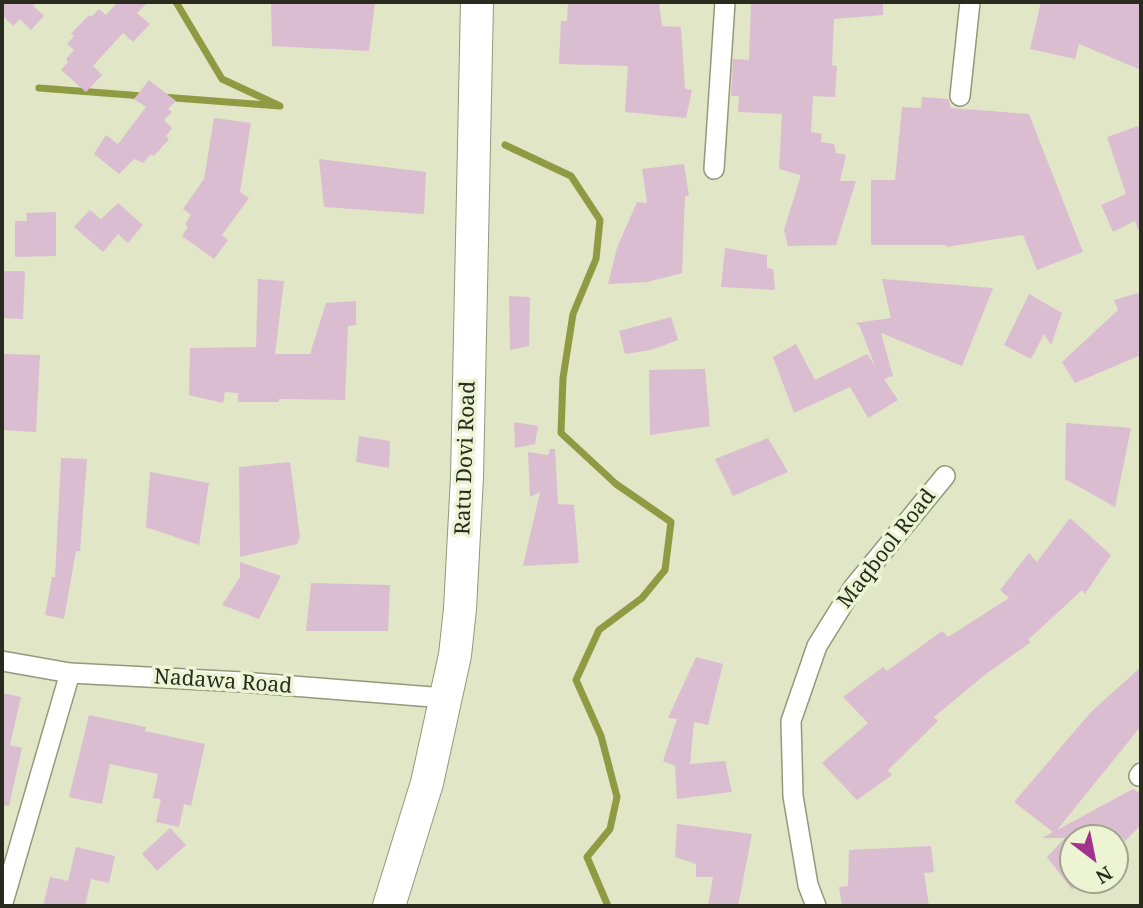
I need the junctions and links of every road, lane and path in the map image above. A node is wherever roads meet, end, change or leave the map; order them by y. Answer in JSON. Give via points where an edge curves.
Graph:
{"nodes":[{"id":1,"x":477,"y":2,"type":"edge"},
{"id":2,"x":725,"y":2,"type":"edge"},
{"id":3,"x":970,"y":2,"type":"edge"},
{"id":4,"x":960,"y":96,"type":"dead end"},
{"id":5,"x":714,"y":169,"type":"dead end"},
{"id":6,"x":945,"y":476,"type":"dead end"},
{"id":7,"x":2,"y":661,"type":"edge"},
{"id":8,"x":70,"y":673,"type":"junction"},
{"id":9,"x":444,"y":698,"type":"junction"},
{"id":10,"x":2,"y":906,"type":"edge"},
{"id":11,"x":389,"y":906,"type":"edge"},
{"id":12,"x":816,"y":906,"type":"edge"}],
"edges":[{"from":1,"to":9,"type":"main road","name":"Ratu Dovi Road","via":[[467,477],[460,609]]},
{"from":2,"to":5,"type":"street"},
{"from":3,"to":4,"type":"street"},
{"from":6,"to":12,"type":"street","name":"Maqbool Road","via":[[853,588],[817,646],[791,721],[793,796],[808,885]]},
{"from":7,"to":8,"type":"street","name":"Nadawa Road"},
{"from":8,"to":9,"type":"street","name":"Nadawa Road"},
{"from":8,"to":10,"type":"street"},
{"from":9,"to":11,"type":"main road","name":"Ratu Dovi Road","via":[[427,783]]}]}
